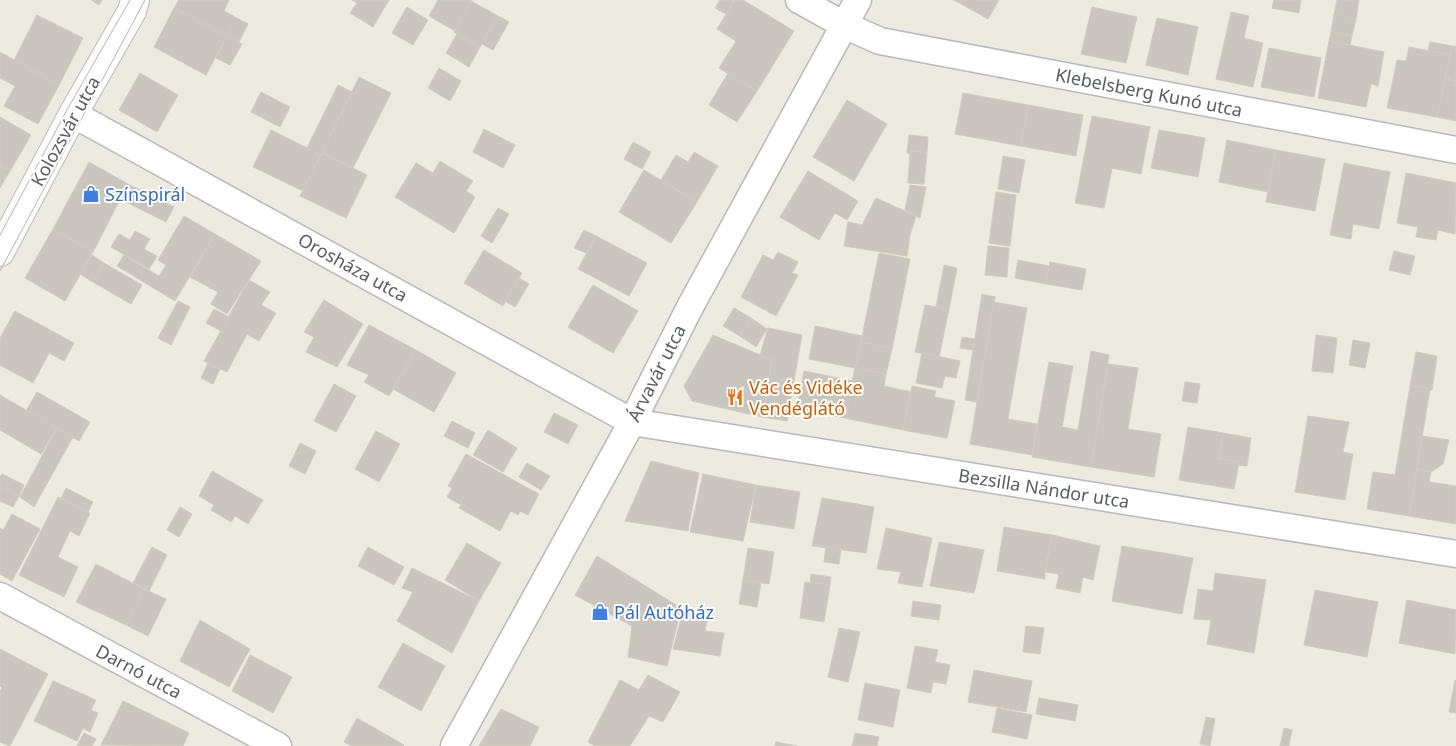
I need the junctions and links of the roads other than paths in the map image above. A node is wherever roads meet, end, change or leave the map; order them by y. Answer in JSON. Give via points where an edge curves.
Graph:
{"nodes":[{"id":1,"x":799,"y":0,"type":"edge"},
{"id":2,"x":858,"y":0,"type":"edge"},
{"id":3,"x":137,"y":4,"type":"edge"},
{"id":4,"x":844,"y":25,"type":"junction"},
{"id":5,"x":73,"y":114,"type":"junction"},
{"id":6,"x":1456,"y":150,"type":"edge"},
{"id":7,"x":0,"y":252,"type":"edge"},
{"id":8,"x":632,"y":422,"type":"junction"},
{"id":9,"x":1456,"y":554,"type":"edge"},
{"id":10,"x":0,"y":596,"type":"edge"},
{"id":11,"x":278,"y":746,"type":"edge"},
{"id":12,"x":454,"y":746,"type":"edge"}],
"edges":[{"from":1,"to":4,"type":"street","name":"Klebelsberg Kunó utca"},
{"from":2,"to":4,"type":"street","name":"Árvavár utca"},
{"from":3,"to":5,"type":"street","name":"Kolozsvár utca"},
{"from":4,"to":6,"type":"street","name":"Klebelsberg Kunó utca","via":[[880,41]]},
{"from":4,"to":8,"type":"street","name":"Árvavár utca","via":[[690,307]]},
{"from":5,"to":7,"type":"street","name":"Kolozsvár utca"},
{"from":5,"to":8,"type":"street","name":"Orosháza utca"},
{"from":8,"to":9,"type":"street","name":"Bezsilla Nándor utca"},
{"from":8,"to":12,"type":"street","name":"Árvavár utca"},
{"from":10,"to":11,"type":"street","name":"Darnó utca"}]}
